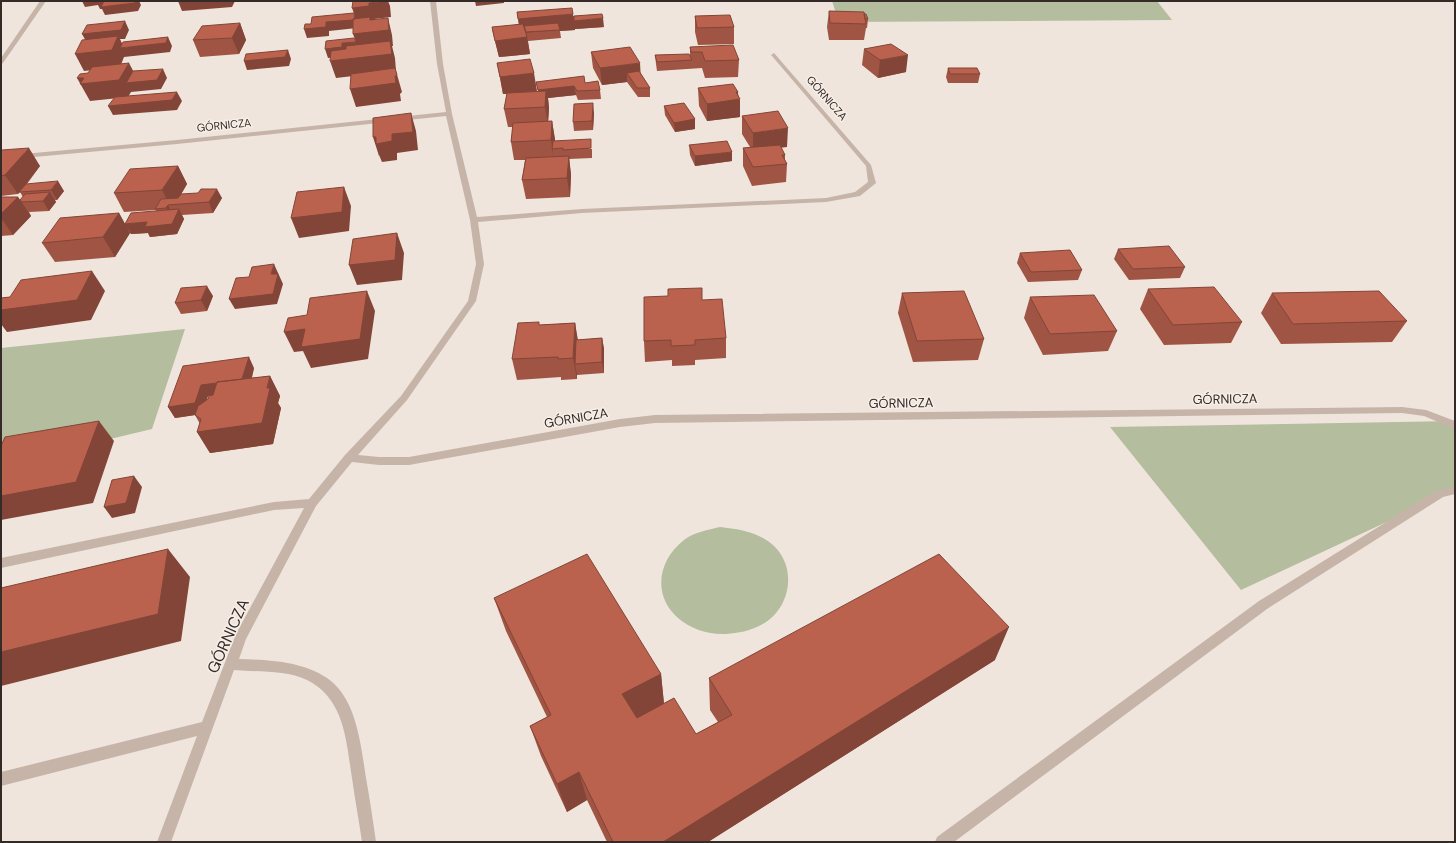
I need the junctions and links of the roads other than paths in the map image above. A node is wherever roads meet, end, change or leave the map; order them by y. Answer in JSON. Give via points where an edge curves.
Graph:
{"nodes":[{"id":1,"x":43,"y":1,"type":"edge"},
{"id":2,"x":433,"y":1,"type":"edge"},
{"id":3,"x":774,"y":55,"type":"dead end"},
{"id":4,"x":1,"y":62,"type":"edge"},
{"id":5,"x":449,"y":114,"type":"junction"},
{"id":6,"x":1,"y":158,"type":"edge"},
{"id":7,"x":474,"y":220,"type":"junction"},
{"id":8,"x":1455,"y":425,"type":"edge"},
{"id":9,"x":349,"y":458,"type":"junction"},
{"id":10,"x":1455,"y":490,"type":"edge"},
{"id":11,"x":312,"y":503,"type":"junction"},
{"id":12,"x":1,"y":563,"type":"edge"},
{"id":13,"x":230,"y":664,"type":"junction"},
{"id":14,"x":207,"y":726,"type":"junction"},
{"id":15,"x":1,"y":779,"type":"edge"},
{"id":16,"x":164,"y":842,"type":"edge"},
{"id":17,"x":369,"y":842,"type":"edge"},
{"id":18,"x":942,"y":842,"type":"edge"}],
"edges":[{"from":1,"to":4,"type":"street"},
{"from":2,"to":5,"type":"street","name":"GÓRNICZA"},
{"from":3,"to":7,"type":"street","name":"GÓRNICZA","via":[[870,166],[872,183],[857,194],[826,200],[582,211]]},
{"from":5,"to":6,"type":"street","name":"GÓRNICZA"},
{"from":5,"to":7,"type":"street","name":"GÓRNICZA"},
{"from":7,"to":9,"type":"street","name":"GÓRNICZA","via":[[480,264],[472,301],[404,398]]},
{"from":8,"to":9,"type":"street","name":"GÓRNICZA","via":[[1426,413],[1402,410],[655,419],[409,461]]},
{"from":9,"to":11,"type":"street","name":"GÓRNICZA"},
{"from":10,"to":18,"type":"street","via":[[1440,494],[1262,605]]},
{"from":11,"to":12,"type":"street","via":[[274,506]]},
{"from":11,"to":13,"type":"street","name":"GÓRNICZA","via":[[240,638]]},
{"from":13,"to":14,"type":"street","name":"GÓRNICZA"},
{"from":13,"to":17,"type":"street","via":[[295,670],[312,676],[330,687],[340,702],[354,743]]},
{"from":14,"to":15,"type":"street"},
{"from":14,"to":16,"type":"street","name":"GÓRNICZA"}]}
